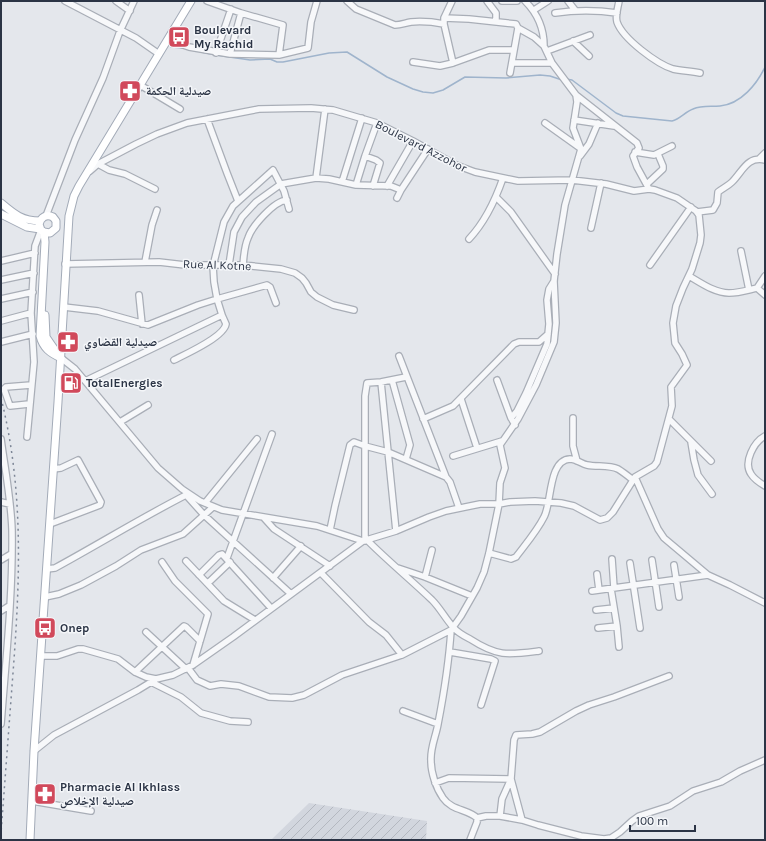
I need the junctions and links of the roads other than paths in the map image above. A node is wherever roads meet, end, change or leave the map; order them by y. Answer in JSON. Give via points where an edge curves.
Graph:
{"nodes":[{"id":1,"x":65,"y":1,"type":"edge"},
{"id":2,"x":116,"y":1,"type":"edge"},
{"id":3,"x":134,"y":1,"type":"edge"},
{"id":4,"x":191,"y":1,"type":"edge"},
{"id":5,"x":207,"y":1,"type":"edge"},
{"id":6,"x":317,"y":1,"type":"edge"},
{"id":7,"x":347,"y":1,"type":"edge"},
{"id":8,"x":452,"y":1,"type":"edge"},
{"id":9,"x":480,"y":1,"type":"edge"},
{"id":10,"x":502,"y":1,"type":"edge"},
{"id":11,"x":517,"y":1,"type":"edge"},
{"id":12,"x":525,"y":1,"type":"edge"},
{"id":13,"x":548,"y":1,"type":"edge"},
{"id":14,"x":568,"y":1,"type":"edge"},
{"id":15,"x":619,"y":1,"type":"edge"},
{"id":16,"x":487,"y":2,"type":"edge"},
{"id":17,"x":231,"y":9,"type":"junction"},
{"id":18,"x":534,"y":10,"type":"junction"},
{"id":19,"x":575,"y":10,"type":"junction"},
{"id":20,"x":130,"y":11,"type":"junction"},
{"id":21,"x":241,"y":13,"type":"junction"},
{"id":22,"x":555,"y":13,"type":"dead end"},
{"id":23,"x":617,"y":13,"type":"junction"},
{"id":24,"x":444,"y":21,"type":"junction"},
{"id":25,"x":496,"y":22,"type":"junction"},
{"id":26,"x":518,"y":28,"type":"junction"},
{"id":27,"x":120,"y":30,"type":"junction"},
{"id":28,"x":590,"y":35,"type":"dead end"},
{"id":29,"x":168,"y":40,"type":"junction"},
{"id":30,"x":573,"y":41,"type":"junction"},
{"id":31,"x":545,"y":49,"type":"junction"},
{"id":32,"x":514,"y":50,"type":"junction"},
{"id":33,"x":216,"y":53,"type":"junction"},
{"id":34,"x":159,"y":54,"type":"junction"},
{"id":35,"x":230,"y":54,"type":"junction"},
{"id":36,"x":279,"y":55,"type":"junction"},
{"id":37,"x":589,"y":56,"type":"dead end"},
{"id":38,"x":413,"y":62,"type":"dead end"},
{"id":39,"x":453,"y":63,"type":"junction"},
{"id":40,"x":512,"y":63,"type":"junction"},
{"id":41,"x":552,"y":63,"type":"junction"},
{"id":42,"x":700,"y":73,"type":"dead end"},
{"id":43,"x":510,"y":74,"type":"dead end"},
{"id":44,"x":140,"y":85,"type":"junction"},
{"id":45,"x":576,"y":95,"type":"junction"},
{"id":46,"x":180,"y":109,"type":"dead end"},
{"id":47,"x":324,"y":109,"type":"junction"},
{"id":48,"x":362,"y":118,"type":"junction"},
{"id":49,"x":207,"y":119,"type":"junction"},
{"id":50,"x":574,"y":120,"type":"junction"},
{"id":51,"x":377,"y":122,"type":"junction"},
{"id":52,"x":545,"y":123,"type":"dead end"},
{"id":53,"x":598,"y":123,"type":"junction"},
{"id":54,"x":614,"y":126,"type":"junction"},
{"id":55,"x":413,"y":141,"type":"junction"},
{"id":56,"x":672,"y":146,"type":"dead end"},
{"id":57,"x":580,"y":148,"type":"junction"},
{"id":58,"x":428,"y":149,"type":"junction"},
{"id":59,"x":635,"y":152,"type":"junction"},
{"id":60,"x":765,"y":153,"type":"edge"},
{"id":61,"x":658,"y":154,"type":"junction"},
{"id":62,"x":365,"y":156,"type":"junction"},
{"id":63,"x":579,"y":157,"type":"junction"},
{"id":64,"x":759,"y":159,"type":"junction"},
{"id":65,"x":765,"y":160,"type":"edge"},
{"id":66,"x":98,"y":164,"type":"junction"},
{"id":67,"x":86,"y":174,"type":"junction"},
{"id":68,"x":316,"y":178,"type":"junction"},
{"id":69,"x":503,"y":178,"type":"junction"},
{"id":70,"x":572,"y":180,"type":"junction"},
{"id":71,"x":342,"y":182,"type":"junction"},
{"id":72,"x":601,"y":183,"type":"junction"},
{"id":73,"x":281,"y":184,"type":"junction"},
{"id":74,"x":356,"y":185,"type":"junction"},
{"id":75,"x":373,"y":186,"type":"junction"},
{"id":76,"x":387,"y":186,"type":"junction"},
{"id":77,"x":648,"y":186,"type":"junction"},
{"id":78,"x":155,"y":189,"type":"dead end"},
{"id":79,"x":401,"y":190,"type":"junction"},
{"id":80,"x":496,"y":197,"type":"junction"},
{"id":81,"x":397,"y":198,"type":"dead end"},
{"id":82,"x":287,"y":200,"type":"junction"},
{"id":83,"x":238,"y":201,"type":"junction"},
{"id":84,"x":690,"y":207,"type":"junction"},
{"id":85,"x":2,"y":208,"type":"edge"},
{"id":86,"x":289,"y":209,"type":"dead end"},
{"id":87,"x":157,"y":210,"type":"dead end"},
{"id":88,"x":698,"y":212,"type":"junction"},
{"id":89,"x":49,"y":216,"type":"junction"},
{"id":90,"x":41,"y":228,"type":"junction"},
{"id":91,"x":591,"y":228,"type":"dead end"},
{"id":92,"x":52,"y":232,"type":"junction"},
{"id":93,"x":469,"y":239,"type":"dead end"},
{"id":94,"x":741,"y":251,"type":"dead end"},
{"id":95,"x":34,"y":253,"type":"junction"},
{"id":96,"x":1,"y":261,"type":"edge"},
{"id":97,"x":145,"y":262,"type":"junction"},
{"id":98,"x":66,"y":264,"type":"junction"},
{"id":99,"x":229,"y":265,"type":"junction"},
{"id":100,"x":650,"y":265,"type":"dead end"},
{"id":101,"x":213,"y":266,"type":"junction"},
{"id":102,"x":243,"y":266,"type":"junction"},
{"id":103,"x":34,"y":272,"type":"junction"},
{"id":104,"x":555,"y":274,"type":"junction"},
{"id":105,"x":689,"y":276,"type":"junction"},
{"id":106,"x":765,"y":276,"type":"edge"},
{"id":107,"x":1,"y":280,"type":"edge"},
{"id":108,"x":554,"y":281,"type":"junction"},
{"id":109,"x":758,"y":288,"type":"junction"},
{"id":110,"x":749,"y":290,"type":"junction"},
{"id":111,"x":33,"y":292,"type":"junction"},
{"id":112,"x":139,"y":295,"type":"dead end"},
{"id":113,"x":765,"y":295,"type":"edge"},
{"id":114,"x":1,"y":299,"type":"edge"},
{"id":115,"x":217,"y":299,"type":"junction"},
{"id":116,"x":276,"y":303,"type":"dead end"},
{"id":117,"x":64,"y":307,"type":"junction"},
{"id":118,"x":354,"y":310,"type":"dead end"},
{"id":119,"x":31,"y":313,"type":"junction"},
{"id":120,"x":222,"y":315,"type":"junction"},
{"id":121,"x":1,"y":321,"type":"edge"},
{"id":122,"x":142,"y":324,"type":"junction"},
{"id":123,"x":33,"y":334,"type":"junction"},
{"id":124,"x":548,"y":334,"type":"junction"},
{"id":125,"x":1,"y":342,"type":"edge"},
{"id":126,"x":399,"y":356,"type":"dead end"},
{"id":127,"x":61,"y":358,"type":"junction"},
{"id":128,"x":174,"y":360,"type":"dead end"},
{"id":129,"x":406,"y":377,"type":"junction"},
{"id":130,"x":392,"y":380,"type":"junction"},
{"id":131,"x":497,"y":380,"type":"dead end"},
{"id":132,"x":85,"y":381,"type":"junction"},
{"id":133,"x":381,"y":382,"type":"junction"},
{"id":134,"x":31,"y":384,"type":"junction"},
{"id":135,"x":461,"y":399,"type":"junction"},
{"id":136,"x":29,"y":404,"type":"junction"},
{"id":137,"x":148,"y":405,"type":"dead end"},
{"id":138,"x":511,"y":418,"type":"junction"},
{"id":139,"x":573,"y":418,"type":"dead end"},
{"id":140,"x":423,"y":419,"type":"junction"},
{"id":141,"x":669,"y":419,"type":"junction"},
{"id":142,"x":120,"y":422,"type":"junction"},
{"id":143,"x":515,"y":425,"type":"junction"},
{"id":144,"x":272,"y":434,"type":"dead end"},
{"id":145,"x":765,"y":436,"type":"edge"},
{"id":146,"x":26,"y":437,"type":"dead end"},
{"id":147,"x":1,"y":439,"type":"edge"},
{"id":148,"x":258,"y":439,"type":"dead end"},
{"id":149,"x":502,"y":441,"type":"junction"},
{"id":150,"x":691,"y":442,"type":"junction"},
{"id":151,"x":365,"y":446,"type":"junction"},
{"id":152,"x":477,"y":448,"type":"junction"},
{"id":153,"x":388,"y":452,"type":"junction"},
{"id":154,"x":452,"y":456,"type":"dead end"},
{"id":155,"x":406,"y":459,"type":"junction"},
{"id":156,"x":577,"y":461,"type":"junction"},
{"id":157,"x":711,"y":461,"type":"dead end"},
{"id":158,"x":53,"y":469,"type":"junction"},
{"id":159,"x":446,"y":477,"type":"junction"},
{"id":160,"x":634,"y":478,"type":"junction"},
{"id":161,"x":765,"y":486,"type":"edge"},
{"id":162,"x":186,"y":494,"type":"junction"},
{"id":163,"x":712,"y":494,"type":"dead end"},
{"id":164,"x":548,"y":501,"type":"junction"},
{"id":165,"x":1,"y":502,"type":"edge"},
{"id":166,"x":10,"y":504,"type":"junction"},
{"id":167,"x":205,"y":504,"type":"junction"},
{"id":168,"x":499,"y":504,"type":"junction"},
{"id":169,"x":213,"y":507,"type":"junction"},
{"id":170,"x":459,"y":508,"type":"junction"},
{"id":171,"x":243,"y":515,"type":"junction"},
{"id":172,"x":204,"y":516,"type":"junction"},
{"id":173,"x":264,"y":518,"type":"junction"},
{"id":174,"x":50,"y":524,"type":"junction"},
{"id":175,"x":330,"y":530,"type":"junction"},
{"id":176,"x":396,"y":531,"type":"junction"},
{"id":177,"x":233,"y":541,"type":"junction"},
{"id":178,"x":365,"y":541,"type":"junction"},
{"id":179,"x":301,"y":546,"type":"junction"},
{"id":180,"x":432,"y":550,"type":"dead end"},
{"id":181,"x":489,"y":553,"type":"junction"},
{"id":182,"x":12,"y":554,"type":"junction"},
{"id":183,"x":612,"y":559,"type":"dead end"},
{"id":184,"x":1,"y":560,"type":"edge"},
{"id":185,"x":228,"y":560,"type":"junction"},
{"id":186,"x":652,"y":560,"type":"dead end"},
{"id":187,"x":186,"y":561,"type":"dead end"},
{"id":188,"x":162,"y":562,"type":"dead end"},
{"id":189,"x":630,"y":563,"type":"dead end"},
{"id":190,"x":674,"y":565,"type":"dead end"},
{"id":191,"x":330,"y":566,"type":"junction"},
{"id":192,"x":395,"y":567,"type":"junction"},
{"id":193,"x":47,"y":569,"type":"junction"},
{"id":194,"x":321,"y":573,"type":"junction"},
{"id":195,"x":597,"y":574,"type":"dead end"},
{"id":196,"x":199,"y":575,"type":"junction"},
{"id":197,"x":708,"y":575,"type":"junction"},
{"id":198,"x":425,"y":576,"type":"junction"},
{"id":199,"x":273,"y":578,"type":"junction"},
{"id":200,"x":676,"y":580,"type":"junction"},
{"id":201,"x":656,"y":583,"type":"junction"},
{"id":202,"x":208,"y":584,"type":"junction"},
{"id":203,"x":634,"y":586,"type":"junction"},
{"id":204,"x":613,"y":588,"type":"junction"},
{"id":205,"x":598,"y":590,"type":"junction"},
{"id":206,"x":592,"y":591,"type":"dead end"},
{"id":207,"x":291,"y":594,"type":"junction"},
{"id":208,"x":472,"y":596,"type":"junction"},
{"id":209,"x":45,"y":597,"type":"junction"},
{"id":210,"x":678,"y":597,"type":"dead end"},
{"id":211,"x":765,"y":603,"type":"edge"},
{"id":212,"x":9,"y":606,"type":"junction"},
{"id":213,"x":659,"y":607,"type":"dead end"},
{"id":214,"x":271,"y":608,"type":"junction"},
{"id":215,"x":614,"y":608,"type":"junction"},
{"id":216,"x":596,"y":610,"type":"dead end"},
{"id":217,"x":1,"y":611,"type":"edge"},
{"id":218,"x":255,"y":620,"type":"junction"},
{"id":219,"x":617,"y":626,"type":"junction"},
{"id":220,"x":598,"y":628,"type":"dead end"},
{"id":221,"x":640,"y":628,"type":"dead end"},
{"id":222,"x":452,"y":629,"type":"junction"},
{"id":223,"x":146,"y":632,"type":"dead end"},
{"id":224,"x":200,"y":642,"type":"junction"},
{"id":225,"x":162,"y":647,"type":"junction"},
{"id":226,"x":619,"y":648,"type":"dead end"},
{"id":227,"x":539,"y":651,"type":"dead end"},
{"id":228,"x":450,"y":652,"type":"junction"},
{"id":229,"x":402,"y":655,"type":"junction"},
{"id":230,"x":41,"y":656,"type":"junction"},
{"id":231,"x":189,"y":667,"type":"junction"},
{"id":232,"x":135,"y":672,"type":"junction"},
{"id":233,"x":669,"y":676,"type":"dead end"},
{"id":234,"x":153,"y":681,"type":"junction"},
{"id":235,"x":481,"y":705,"type":"dead end"},
{"id":236,"x":403,"y":711,"type":"dead end"},
{"id":237,"x":248,"y":722,"type":"dead end"},
{"id":238,"x":1,"y":724,"type":"edge"},
{"id":239,"x":438,"y":724,"type":"junction"},
{"id":240,"x":34,"y":751,"type":"junction"},
{"id":241,"x":765,"y":760,"type":"edge"},
{"id":242,"x":511,"y":779,"type":"junction"},
{"id":243,"x":435,"y":782,"type":"junction"},
{"id":244,"x":32,"y":801,"type":"junction"},
{"id":245,"x":91,"y":811,"type":"dead end"},
{"id":246,"x":500,"y":816,"type":"junction"},
{"id":247,"x":477,"y":820,"type":"junction"},
{"id":248,"x":522,"y":820,"type":"junction"},
{"id":249,"x":30,"y":840,"type":"edge"},
{"id":250,"x":470,"y":840,"type":"edge"}],
"edges":[{"from":1,"to":27,"type":"street"},
{"from":2,"to":20,"type":"street"},
{"from":3,"to":20,"type":"street"},
{"from":4,"to":29,"type":"main road"},
{"from":5,"to":17,"type":"street"},
{"from":6,"to":36,"type":"street","via":[[308,48]]},
{"from":7,"to":24,"type":"street","via":[[356,9],[395,25]]},
{"from":8,"to":24,"type":"street"},
{"from":9,"to":16,"type":"street"},
{"from":10,"to":11,"type":"street"},
{"from":12,"to":18,"type":"street"},
{"from":13,"to":18,"type":"street"},
{"from":14,"to":19,"type":"street"},
{"from":15,"to":23,"type":"street"},
{"from":16,"to":25,"type":"street","via":[[496,13]]},
{"from":17,"to":21,"type":"street"},
{"from":17,"to":33,"type":"street"},
{"from":18,"to":31,"type":"street","via":[[542,26]]},
{"from":19,"to":22,"type":"street"},
{"from":19,"to":23,"type":"street"},
{"from":20,"to":27,"type":"street"},
{"from":21,"to":35,"type":"street"},
{"from":21,"to":36,"type":"street","via":[[283,25]]},
{"from":23,"to":42,"type":"street","via":[[617,22],[627,37],[650,56],[666,66]]},
{"from":24,"to":25,"type":"street"},
{"from":24,"to":39,"type":"street"},
{"from":25,"to":26,"type":"street","via":[[515,24]]},
{"from":26,"to":31,"type":"street","via":[[534,37]]},
{"from":26,"to":32,"type":"street"},
{"from":27,"to":34,"type":"street"},
{"from":27,"to":89,"type":"street","via":[[103,78],[55,192]]},
{"from":28,"to":30,"type":"street"},
{"from":29,"to":33,"type":"street"},
{"from":29,"to":34,"type":"main road"},
{"from":30,"to":31,"type":"street"},
{"from":30,"to":37,"type":"street"},
{"from":31,"to":41,"type":"street"},
{"from":32,"to":39,"type":"street","via":[[489,50]]},
{"from":32,"to":40,"type":"street"},
{"from":33,"to":35,"type":"street"},
{"from":34,"to":44,"type":"main road"},
{"from":35,"to":36,"type":"street"},
{"from":38,"to":39,"type":"street","via":[[440,66]]},
{"from":40,"to":41,"type":"street"},
{"from":40,"to":43,"type":"street"},
{"from":41,"to":45,"type":"street"},
{"from":44,"to":46,"type":"street"},
{"from":44,"to":67,"type":"main road"},
{"from":45,"to":50,"type":"street","via":[[578,102]]},
{"from":45,"to":54,"type":"street"},
{"from":47,"to":48,"type":"street","name":"Boulevard Azzohor"},
{"from":47,"to":49,"type":"street","name":"Boulevard Azzohor","via":[[271,108]]},
{"from":47,"to":68,"type":"street"},
{"from":48,"to":51,"type":"street","name":"Boulevard Azzohor"},
{"from":48,"to":71,"type":"street"},
{"from":49,"to":66,"type":"street","name":"Boulevard Azzohor","via":[[176,126]]},
{"from":49,"to":83,"type":"street"},
{"from":50,"to":53,"type":"street"},
{"from":50,"to":57,"type":"street","via":[[573,131]]},
{"from":51,"to":55,"type":"street","name":"Boulevard Azzohor"},
{"from":51,"to":62,"type":"street"},
{"from":52,"to":57,"type":"street"},
{"from":53,"to":54,"type":"street"},
{"from":53,"to":63,"type":"street","via":[[589,144]]},
{"from":54,"to":59,"type":"street","via":[[637,143],[639,148]]},
{"from":55,"to":58,"type":"street","name":"Boulevard Azzohor"},
{"from":55,"to":76,"type":"street"},
{"from":56,"to":61,"type":"street"},
{"from":57,"to":63,"type":"street"},
{"from":58,"to":69,"type":"street","name":"Boulevard Azzohor","via":[[464,169]]},
{"from":58,"to":79,"type":"street"},
{"from":59,"to":61,"type":"street"},
{"from":59,"to":77,"type":"street","via":[[634,162]]},
{"from":60,"to":64,"type":"street"},
{"from":61,"to":77,"type":"street","via":[[663,169]]},
{"from":62,"to":74,"type":"street"},
{"from":62,"to":75,"type":"street","via":[[380,162]]},
{"from":63,"to":70,"type":"street"},
{"from":64,"to":65,"type":"street"},
{"from":64,"to":88,"type":"street","via":[[747,164],[719,191],[717,204],[712,211]]},
{"from":66,"to":67,"type":"street","name":"Boulevard Azzohor"},
{"from":66,"to":78,"type":"street"},
{"from":67,"to":98,"type":"main road","via":[[74,196],[69,216]]},
{"from":68,"to":71,"type":"street"},
{"from":68,"to":73,"type":"street"},
{"from":69,"to":70,"type":"street","name":"Boulevard Azzohor","via":[[518,181]]},
{"from":69,"to":80,"type":"street"},
{"from":70,"to":72,"type":"street","name":"Boulevard Azzohor"},
{"from":70,"to":104,"type":"street","via":[[565,205]]},
{"from":71,"to":74,"type":"street"},
{"from":72,"to":77,"type":"street","name":"Boulevard Azzohor","via":[[634,191]]},
{"from":72,"to":91,"type":"street"},
{"from":73,"to":82,"type":"street"},
{"from":73,"to":83,"type":"street","via":[[273,170]]},
{"from":73,"to":99,"type":"street","via":[[256,202],[242,217],[234,232]]},
{"from":74,"to":75,"type":"street"},
{"from":75,"to":76,"type":"street"},
{"from":76,"to":79,"type":"street"},
{"from":77,"to":84,"type":"street","name":"Boulevard Azzohor","via":[[677,198]]},
{"from":79,"to":81,"type":"street"},
{"from":80,"to":93,"type":"street","via":[[478,229]]},
{"from":80,"to":104,"type":"street","via":[[511,212]]},
{"from":82,"to":86,"type":"street"},
{"from":82,"to":102,"type":"street","via":[[275,205],[251,232],[245,247]]},
{"from":83,"to":101,"type":"street","via":[[224,222]]},
{"from":84,"to":88,"type":"street","name":"Boulevard Azzohor"},
{"from":84,"to":100,"type":"street"},
{"from":85,"to":90,"type":"main road"},
{"from":87,"to":97,"type":"street"},
{"from":88,"to":105,"type":"street","via":[[700,244]]},
{"from":89,"to":90,"type":"main road","via":[[42,218]]},
{"from":89,"to":92,"type":"main road","via":[[56,221],[57,226]]},
{"from":90,"to":92,"type":"main road"},
{"from":90,"to":95,"type":"street"},
{"from":90,"to":127,"type":"main road","via":[[45,242],[40,336],[45,348]]},
{"from":92,"to":127,"type":"main road","via":[[49,242],[44,321],[46,337]]},
{"from":94,"to":110,"type":"street"},
{"from":95,"to":96,"type":"street"},
{"from":95,"to":103,"type":"street"},
{"from":97,"to":98,"type":"street","name":"Rue Al Kotne"},
{"from":97,"to":101,"type":"street","name":"Rue Al Kotne"},
{"from":98,"to":117,"type":"main road"},
{"from":99,"to":101,"type":"street","name":"Rue Al Kotne"},
{"from":99,"to":102,"type":"street","name":"Rue Al Kotne"},
{"from":101,"to":115,"type":"street"},
{"from":102,"to":118,"type":"street","name":"Rue Al Kotne","via":[[281,269],[295,273],[318,297]]},
{"from":103,"to":107,"type":"street"},
{"from":103,"to":111,"type":"street"},
{"from":104,"to":108,"type":"street"},
{"from":105,"to":110,"type":"street","via":[[719,292]]},
{"from":105,"to":141,"type":"street","via":[[676,306],[673,323],[675,343],[687,366],[671,387],[672,406]]},
{"from":106,"to":109,"type":"street"},
{"from":108,"to":124,"type":"street","via":[[549,289]]},
{"from":108,"to":143,"type":"street","via":[[554,342]]},
{"from":109,"to":110,"type":"street"},
{"from":109,"to":113,"type":"street"},
{"from":111,"to":114,"type":"street"},
{"from":111,"to":119,"type":"street"},
{"from":112,"to":122,"type":"street"},
{"from":115,"to":116,"type":"street","via":[[266,285],[270,287]]},
{"from":115,"to":120,"type":"street"},
{"from":115,"to":122,"type":"street","via":[[198,304],[148,325]]},
{"from":117,"to":122,"type":"street","via":[[98,311]]},
{"from":117,"to":127,"type":"main road"},
{"from":119,"to":121,"type":"street"},
{"from":119,"to":123,"type":"street"},
{"from":120,"to":128,"type":"street","via":[[226,324],[224,330],[200,348]]},
{"from":120,"to":132,"type":"street"},
{"from":123,"to":125,"type":"street"},
{"from":123,"to":134,"type":"street","via":[[34,362]]},
{"from":124,"to":135,"type":"street","via":[[539,342],[514,344]]},
{"from":124,"to":138,"type":"street","via":[[544,353],[526,393]]},
{"from":126,"to":129,"type":"street"},
{"from":127,"to":132,"type":"street"},
{"from":127,"to":158,"type":"main road"},
{"from":129,"to":130,"type":"street"},
{"from":129,"to":140,"type":"street"},
{"from":130,"to":133,"type":"street"},
{"from":130,"to":155,"type":"street","via":[[410,446]]},
{"from":131,"to":138,"type":"street"},
{"from":132,"to":142,"type":"street"},
{"from":133,"to":151,"type":"street","via":[[367,383]]},
{"from":133,"to":153,"type":"street"},
{"from":134,"to":136,"type":"street"},
{"from":134,"to":136,"type":"street","via":[[4,389],[10,406]]},
{"from":135,"to":140,"type":"street","via":[[453,406]]},
{"from":135,"to":152,"type":"street"},
{"from":136,"to":146,"type":"street"},
{"from":137,"to":142,"type":"street"},
{"from":138,"to":143,"type":"street"},
{"from":139,"to":156,"type":"street","via":[[573,446]]},
{"from":140,"to":159,"type":"street"},
{"from":141,"to":150,"type":"street"},
{"from":141,"to":160,"type":"street","via":[[656,463]]},
{"from":142,"to":162,"type":"street","via":[[158,468]]},
{"from":143,"to":149,"type":"street"},
{"from":144,"to":171,"type":"street"},
{"from":145,"to":161,"type":"street","via":[[752,448],[748,466],[751,475]]},
{"from":147,"to":166,"type":"street"},
{"from":148,"to":167,"type":"street"},
{"from":149,"to":152,"type":"street"},
{"from":149,"to":168,"type":"street","via":[[500,445],[505,468],[498,492]]},
{"from":150,"to":157,"type":"street"},
{"from":150,"to":163,"type":"street","via":[[698,476]]},
{"from":151,"to":153,"type":"street"},
{"from":151,"to":175,"type":"street","via":[[354,442],[350,445]]},
{"from":151,"to":178,"type":"street"},
{"from":152,"to":154,"type":"street"},
{"from":153,"to":155,"type":"street"},
{"from":153,"to":176,"type":"street"},
{"from":155,"to":159,"type":"street"},
{"from":156,"to":160,"type":"street","via":[[619,470]]},
{"from":156,"to":164,"type":"street","via":[[570,459],[557,466]]},
{"from":158,"to":174,"type":"main road"},
{"from":158,"to":174,"type":"street","via":[[78,460],[101,502],[100,505]]},
{"from":159,"to":170,"type":"street"},
{"from":160,"to":164,"type":"street","via":[[613,512],[602,520],[574,506]]},
{"from":160,"to":197,"type":"street","via":[[661,534]]},
{"from":162,"to":167,"type":"street"},
{"from":162,"to":172,"type":"street"},
{"from":162,"to":193,"type":"street","via":[[55,568]]},
{"from":164,"to":168,"type":"street"},
{"from":164,"to":181,"type":"street","via":[[544,517],[516,558]]},
{"from":165,"to":166,"type":"street"},
{"from":166,"to":182,"type":"street"},
{"from":167,"to":169,"type":"street"},
{"from":168,"to":170,"type":"street"},
{"from":168,"to":181,"type":"street"},
{"from":169,"to":171,"type":"street"},
{"from":169,"to":172,"type":"street"},
{"from":170,"to":176,"type":"street"},
{"from":171,"to":173,"type":"street"},
{"from":171,"to":177,"type":"street"},
{"from":172,"to":177,"type":"street"},
{"from":172,"to":209,"type":"street","via":[[183,534],[141,550],[81,585]]},
{"from":173,"to":175,"type":"street"},
{"from":173,"to":179,"type":"street","via":[[274,529]]},
{"from":174,"to":193,"type":"main road"},
{"from":175,"to":178,"type":"street"},
{"from":176,"to":178,"type":"street"},
{"from":177,"to":185,"type":"street"},
{"from":177,"to":199,"type":"street"},
{"from":178,"to":191,"type":"street"},
{"from":178,"to":192,"type":"street"},
{"from":179,"to":191,"type":"street"},
{"from":179,"to":199,"type":"street"},
{"from":180,"to":198,"type":"street"},
{"from":181,"to":208,"type":"street","via":[[484,572]]},
{"from":182,"to":184,"type":"street"},
{"from":182,"to":212,"type":"street"},
{"from":183,"to":204,"type":"street"},
{"from":185,"to":196,"type":"street","via":[[220,554]]},
{"from":185,"to":202,"type":"street"},
{"from":185,"to":214,"type":"street"},
{"from":186,"to":201,"type":"street"},
{"from":187,"to":196,"type":"street"},
{"from":188,"to":224,"type":"street","via":[[175,581],[207,613]]},
{"from":189,"to":203,"type":"street"},
{"from":190,"to":200,"type":"street"},
{"from":191,"to":194,"type":"street"},
{"from":192,"to":198,"type":"street"},
{"from":192,"to":222,"type":"street","via":[[440,608]]},
{"from":193,"to":209,"type":"main road"},
{"from":194,"to":207,"type":"street"},
{"from":194,"to":229,"type":"street","via":[[369,622],[386,635]]},
{"from":195,"to":205,"type":"street"},
{"from":196,"to":202,"type":"street"},
{"from":197,"to":200,"type":"street"},
{"from":197,"to":211,"type":"street"},
{"from":198,"to":208,"type":"street"},
{"from":199,"to":207,"type":"street"},
{"from":200,"to":201,"type":"street"},
{"from":200,"to":210,"type":"street"},
{"from":201,"to":203,"type":"street"},
{"from":201,"to":213,"type":"street"},
{"from":202,"to":218,"type":"street","via":[[224,601]]},
{"from":203,"to":204,"type":"street"},
{"from":203,"to":221,"type":"street"},
{"from":204,"to":205,"type":"street"},
{"from":204,"to":215,"type":"street"},
{"from":205,"to":206,"type":"street"},
{"from":207,"to":214,"type":"street"},
{"from":208,"to":222,"type":"street"},
{"from":209,"to":230,"type":"main road"},
{"from":212,"to":217,"type":"street"},
{"from":212,"to":238,"type":"street"},
{"from":214,"to":218,"type":"street"},
{"from":215,"to":216,"type":"street"},
{"from":215,"to":219,"type":"street"},
{"from":218,"to":231,"type":"street"},
{"from":219,"to":220,"type":"street"},
{"from":219,"to":226,"type":"street"},
{"from":222,"to":227,"type":"street","via":[[477,644],[500,653],[513,655]]},
{"from":222,"to":228,"type":"street"},
{"from":222,"to":229,"type":"street"},
{"from":223,"to":225,"type":"street"},
{"from":224,"to":225,"type":"street","via":[[184,626]]},
{"from":224,"to":231,"type":"street"},
{"from":225,"to":231,"type":"street"},
{"from":225,"to":232,"type":"street"},
{"from":228,"to":235,"type":"street","via":[[495,661]]},
{"from":228,"to":239,"type":"street"},
{"from":229,"to":231,"type":"street","via":[[342,675],[304,694],[287,698],[269,697],[240,686],[202,684]]},
{"from":230,"to":232,"type":"street","via":[[56,656],[83,649],[118,659]]},
{"from":230,"to":240,"type":"main road"},
{"from":231,"to":234,"type":"street"},
{"from":232,"to":234,"type":"street"},
{"from":233,"to":242,"type":"street","via":[[576,711],[540,732],[516,736]]},
{"from":234,"to":237,"type":"street","via":[[201,712]]},
{"from":234,"to":240,"type":"street","via":[[54,735]]},
{"from":236,"to":239,"type":"street"},
{"from":239,"to":243,"type":"street","via":[[431,759]]},
{"from":240,"to":244,"type":"main road"},
{"from":241,"to":248,"type":"street","via":[[721,782],[693,791],[670,806],[639,816],[611,838],[582,836]]},
{"from":242,"to":243,"type":"street","via":[[449,778]]},
{"from":242,"to":246,"type":"street","via":[[502,799]]},
{"from":242,"to":248,"type":"street"},
{"from":243,"to":247,"type":"street","via":[[443,798],[451,805],[472,814]]},
{"from":244,"to":245,"type":"street"},
{"from":244,"to":249,"type":"main road"},
{"from":246,"to":247,"type":"street","via":[[486,816]]},
{"from":246,"to":248,"type":"street"},
{"from":247,"to":250,"type":"street"}]}
